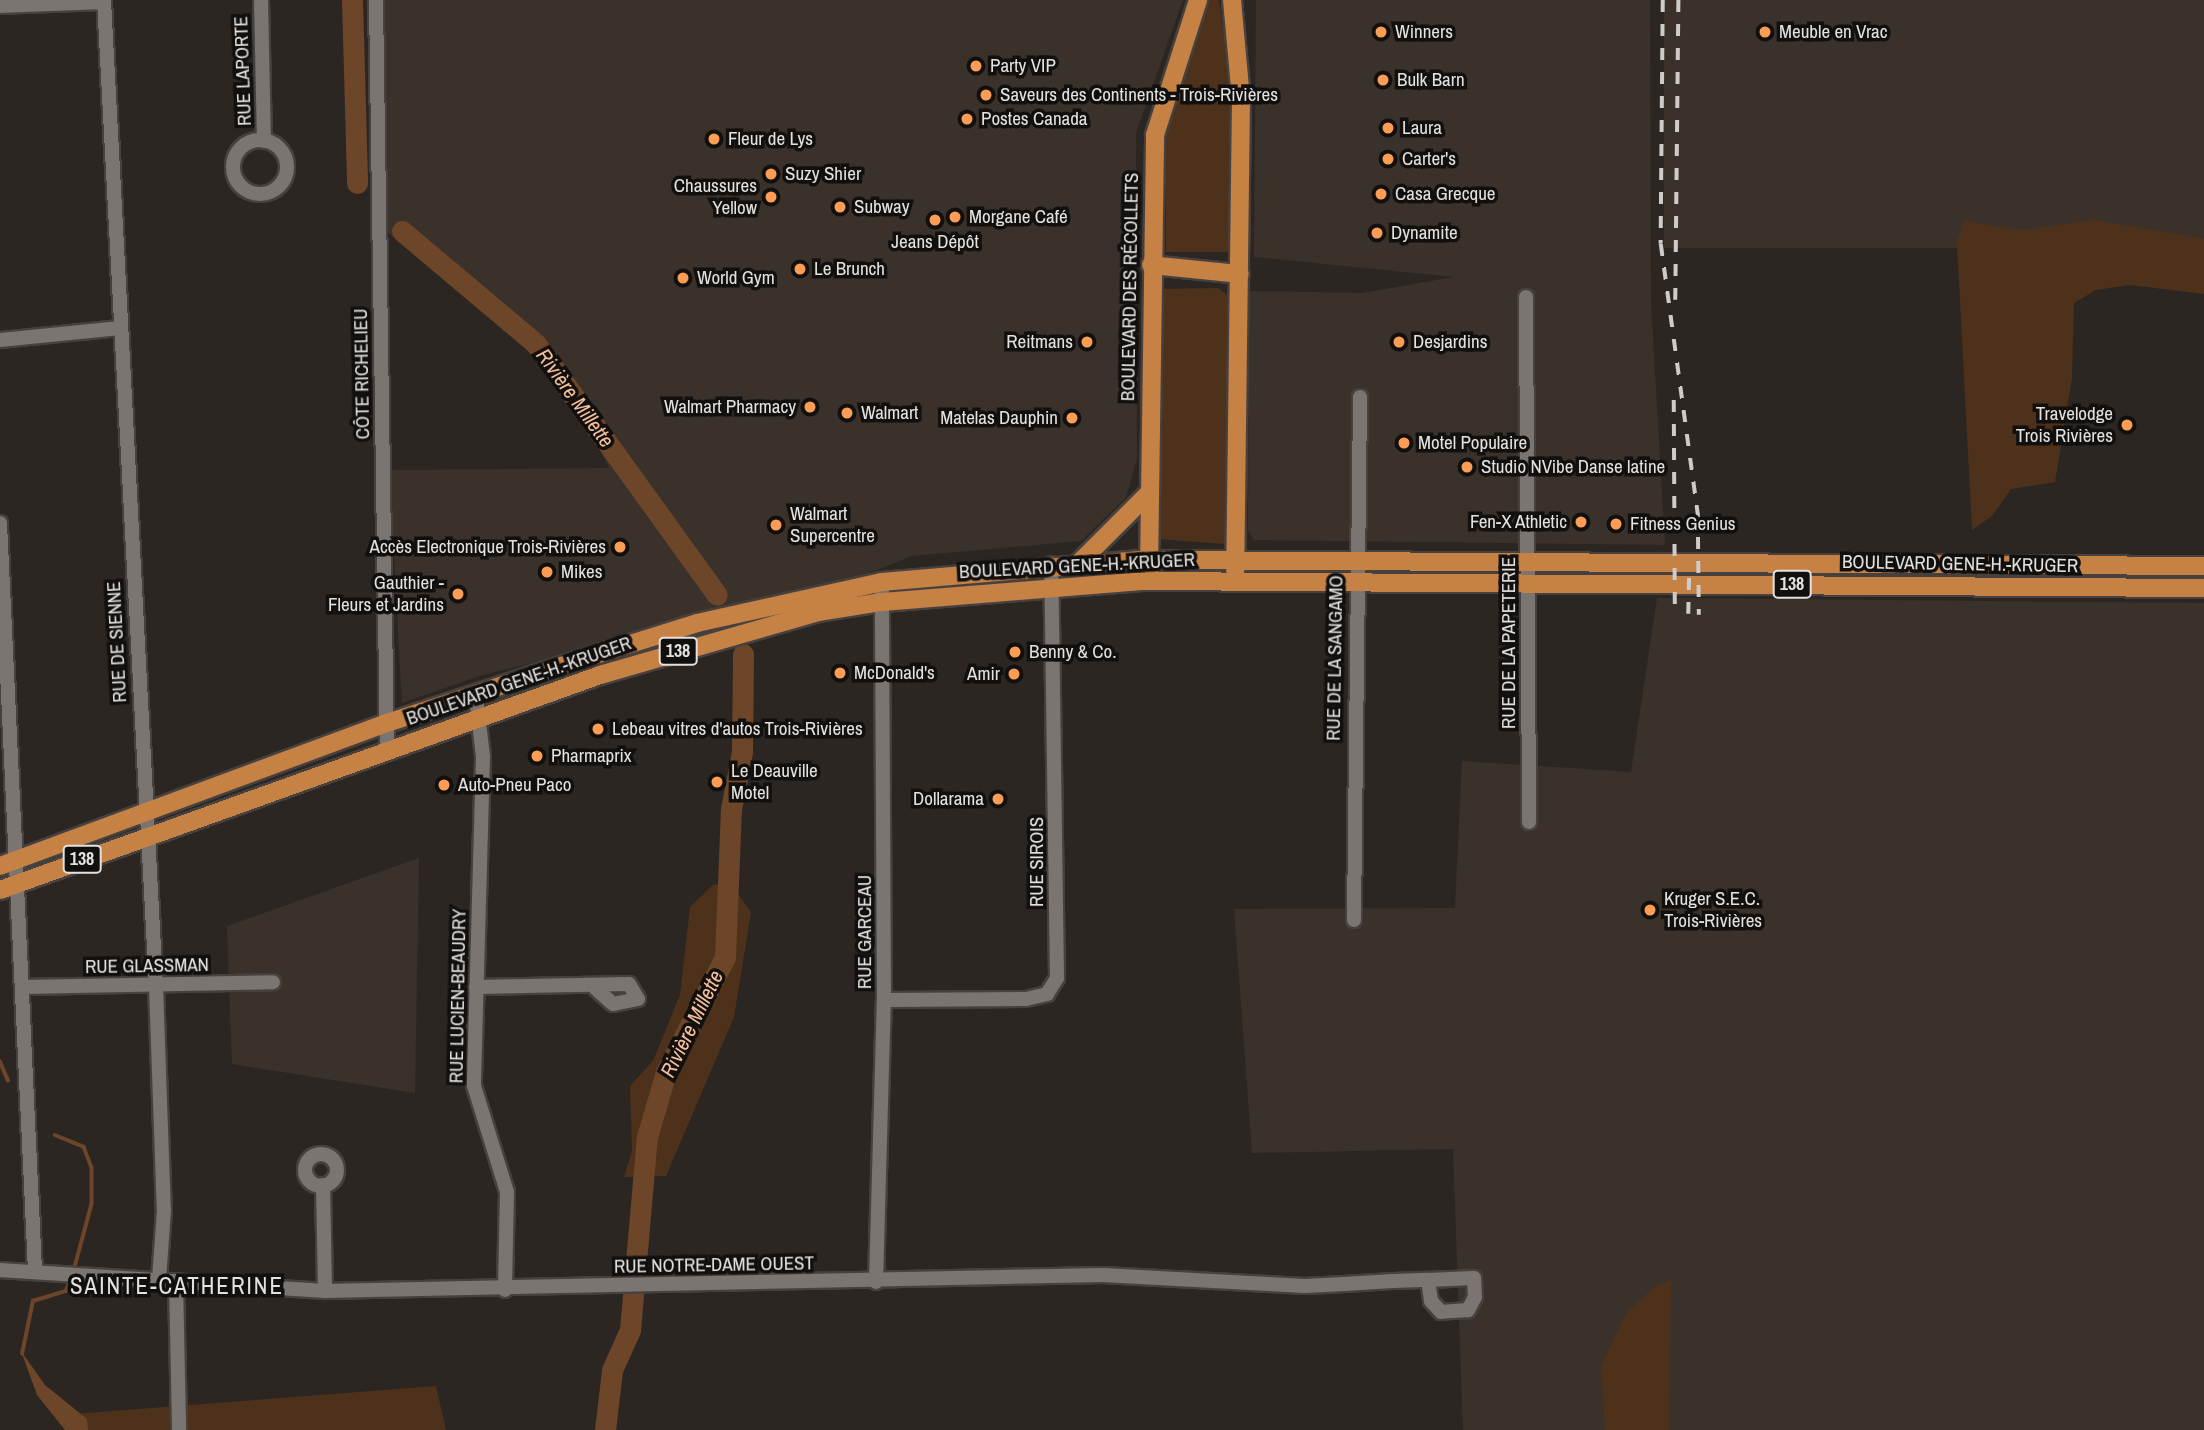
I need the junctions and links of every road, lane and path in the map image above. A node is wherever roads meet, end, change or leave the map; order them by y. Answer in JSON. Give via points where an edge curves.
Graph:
{"nodes":[{"id":1,"x":261,"y":0,"type":"edge"},
{"id":2,"x":376,"y":0,"type":"edge"},
{"id":3,"x":1198,"y":0,"type":"edge"},
{"id":4,"x":1232,"y":0,"type":"edge"},
{"id":5,"x":104,"y":1,"type":"edge"},
{"id":6,"x":0,"y":6,"type":"edge"},
{"id":7,"x":264,"y":141,"type":"dead end"},
{"id":8,"x":1151,"y":265,"type":"junction"},
{"id":9,"x":1240,"y":274,"type":"junction"},
{"id":10,"x":1526,"y":297,"type":"dead end"},
{"id":11,"x":120,"y":328,"type":"junction"},
{"id":12,"x":0,"y":340,"type":"edge"},
{"id":13,"x":1360,"y":397,"type":"dead end"},
{"id":14,"x":1148,"y":494,"type":"junction"},
{"id":15,"x":0,"y":523,"type":"edge"},
{"id":16,"x":1148,"y":560,"type":"junction"},
{"id":17,"x":1236,"y":560,"type":"junction"},
{"id":18,"x":1529,"y":560,"type":"junction"},
{"id":19,"x":1081,"y":561,"type":"junction"},
{"id":20,"x":1356,"y":561,"type":"junction"},
{"id":21,"x":1051,"y":564,"type":"junction"},
{"id":22,"x":2204,"y":566,"type":"edge"},
{"id":23,"x":1235,"y":581,"type":"junction"},
{"id":24,"x":1530,"y":581,"type":"junction"},
{"id":25,"x":882,"y":582,"type":"junction"},
{"id":26,"x":1150,"y":582,"type":"junction"},
{"id":27,"x":1355,"y":582,"type":"junction"},
{"id":28,"x":1052,"y":586,"type":"junction"},
{"id":29,"x":2204,"y":588,"type":"edge"},
{"id":30,"x":882,"y":602,"type":"junction"},
{"id":31,"x":476,"y":698,"type":"junction"},
{"id":32,"x":478,"y":717,"type":"junction"},
{"id":33,"x":387,"y":723,"type":"junction"},
{"id":34,"x":387,"y":748,"type":"junction"},
{"id":35,"x":145,"y":815,"type":"junction"},
{"id":36,"x":1529,"y":822,"type":"dead end"},
{"id":37,"x":146,"y":836,"type":"junction"},
{"id":38,"x":9,"y":863,"type":"edge"},
{"id":39,"x":19,"y":883,"type":"junction"},
{"id":40,"x":0,"y":890,"type":"edge"},
{"id":41,"x":1354,"y":920,"type":"dead end"},
{"id":42,"x":272,"y":982,"type":"dead end"},
{"id":43,"x":156,"y":986,"type":"junction"},
{"id":44,"x":23,"y":987,"type":"junction"},
{"id":45,"x":476,"y":987,"type":"junction"},
{"id":46,"x":595,"y":989,"type":"dead end"},
{"id":47,"x":884,"y":1000,"type":"junction"},
{"id":48,"x":323,"y":1185,"type":"dead end"},
{"id":49,"x":0,"y":1270,"type":"edge"},
{"id":50,"x":34,"y":1272,"type":"junction"},
{"id":51,"x":159,"y":1280,"type":"junction"},
{"id":52,"x":1428,"y":1280,"type":"junction"},
{"id":53,"x":176,"y":1281,"type":"junction"},
{"id":54,"x":876,"y":1282,"type":"junction"},
{"id":55,"x":505,"y":1290,"type":"junction"},
{"id":56,"x":326,"y":1291,"type":"junction"},
{"id":57,"x":179,"y":1430,"type":"edge"}],
"edges":[{"from":1,"to":7,"type":"street","name":"RUE LAPORTE"},
{"from":2,"to":33,"type":"street","name":"CÔTE RICHELIEU"},
{"from":3,"to":8,"type":"main road","name":"BOULEVARD DES RÉCOLLETS","via":[[1156,128]]},
{"from":4,"to":9,"type":"main road","via":[[1241,83]]},
{"from":5,"to":6,"type":"street"},
{"from":5,"to":11,"type":"street","name":"RUE DE SIENNE"},
{"from":8,"to":9,"type":"main road"},
{"from":8,"to":14,"type":"main road","name":"BOULEVARD DES RÉCOLLETS"},
{"from":9,"to":17,"type":"main road"},
{"from":10,"to":18,"type":"street","name":"RUE DE LA PAPETERIE"},
{"from":11,"to":12,"type":"street"},
{"from":11,"to":35,"type":"street","name":"RUE DE SIENNE"},
{"from":13,"to":20,"type":"street","name":"RUE DE LA SANGAMO"},
{"from":14,"to":16,"type":"main road","name":"BOULEVARD DES RÉCOLLETS"},
{"from":14,"to":19,"type":"main road"},
{"from":15,"to":38,"type":"street"},
{"from":16,"to":17,"type":"main road","name":"BOULEVARD GENE-H.-KRUGER","number":"138"},
{"from":16,"to":19,"type":"main road","name":"BOULEVARD GENE-H.-KRUGER","number":"138"},
{"from":16,"to":26,"type":"main road","name":"BOULEVARD DES RÉCOLLETS"},
{"from":17,"to":20,"type":"main road","name":"BOULEVARD GENE-H.-KRUGER","number":"138"},
{"from":17,"to":23,"type":"main road"},
{"from":18,"to":20,"type":"main road","name":"BOULEVARD GENE-H.-KRUGER","number":"138"},
{"from":18,"to":22,"type":"main road","name":"BOULEVARD GENE-H.-KRUGER","number":"138"},
{"from":18,"to":24,"type":"street","name":"RUE DE LA PAPETERIE"},
{"from":19,"to":21,"type":"main road","name":"BOULEVARD GENE-H.-KRUGER","number":"138"},
{"from":20,"to":27,"type":"street","name":"RUE DE LA SANGAMO"},
{"from":21,"to":25,"type":"main road","name":"BOULEVARD GENE-H.-KRUGER","number":"138"},
{"from":21,"to":28,"type":"street","name":"RUE SIROIS"},
{"from":23,"to":26,"type":"main road","name":"BOULEVARD GENE-H.-KRUGER","number":"138"},
{"from":23,"to":27,"type":"main road","name":"BOULEVARD GENE-H.-KRUGER","number":"138"},
{"from":24,"to":27,"type":"main road","name":"BOULEVARD GENE-H.-KRUGER","number":"138"},
{"from":24,"to":29,"type":"main road","name":"BOULEVARD GENE-H.-KRUGER","number":"138"},
{"from":24,"to":36,"type":"street","name":"RUE DE LA PAPETERIE"},
{"from":25,"to":30,"type":"street","name":"RUE GARCEAU"},
{"from":25,"to":31,"type":"main road","name":"BOULEVARD GENE-H.-KRUGER","number":"138","via":[[697,623]]},
{"from":26,"to":28,"type":"main road","name":"BOULEVARD GENE-H.-KRUGER","number":"138"},
{"from":27,"to":41,"type":"street","name":"RUE DE LA SANGAMO"},
{"from":28,"to":30,"type":"main road","name":"BOULEVARD GENE-H.-KRUGER","number":"138"},
{"from":28,"to":47,"type":"street","name":"RUE SIROIS","via":[[1057,978],[1047,994],[1026,999]]},
{"from":30,"to":32,"type":"main road","name":"BOULEVARD GENE-H.-KRUGER","number":"138","via":[[704,643]]},
{"from":30,"to":47,"type":"street","name":"RUE GARCEAU"},
{"from":31,"to":32,"type":"street","name":"RUE LUCIEN-BEAUDRY"},
{"from":31,"to":33,"type":"main road","name":"BOULEVARD GENE-H.-KRUGER","number":"138"},
{"from":32,"to":34,"type":"main road","name":"BOULEVARD GENE-H.-KRUGER","number":"138"},
{"from":32,"to":45,"type":"street","name":"RUE LUCIEN-BEAUDRY","via":[[483,757]]},
{"from":33,"to":34,"type":"street","name":"CÔTE RICHELIEU"},
{"from":33,"to":35,"type":"main road","name":"BOULEVARD GENE-H.-KRUGER","number":"138"},
{"from":34,"to":37,"type":"main road","name":"BOULEVARD GENE-H.-KRUGER","number":"138"},
{"from":35,"to":37,"type":"street","name":"RUE DE SIENNE"},
{"from":35,"to":38,"type":"main road","name":"BOULEVARD GENE-H.-KRUGER","number":"138"},
{"from":37,"to":39,"type":"main road","name":"BOULEVARD GENE-H.-KRUGER","number":"138"},
{"from":37,"to":43,"type":"street","name":"RUE DE SIENNE"},
{"from":38,"to":39,"type":"street"},
{"from":39,"to":40,"type":"main road","name":"BOULEVARD GENE-H.-KRUGER","number":"138"},
{"from":39,"to":44,"type":"street"},
{"from":42,"to":43,"type":"street","name":"RUE GLASSMAN"},
{"from":43,"to":44,"type":"street","name":"RUE GLASSMAN"},
{"from":43,"to":51,"type":"street","name":"RUE DE SIENNE","via":[[164,1210]]},
{"from":44,"to":50,"type":"street"},
{"from":45,"to":46,"type":"street"},
{"from":45,"to":55,"type":"street","name":"RUE LUCIEN-BEAUDRY","via":[[474,1086],[507,1192]]},
{"from":47,"to":54,"type":"street","name":"RUE GARCEAU"},
{"from":48,"to":56,"type":"street"},
{"from":49,"to":50,"type":"street","name":"RUE NOTRE-DAME OUEST"},
{"from":50,"to":51,"type":"street","name":"RUE NOTRE-DAME OUEST"},
{"from":51,"to":53,"type":"street","name":"RUE NOTRE-DAME OUEST"},
{"from":52,"to":52,"type":"street","name":"RUE NOTRE-DAME OUEST","via":[[1431,1301],[1441,1312],[1468,1310],[1475,1297],[1474,1278]]},
{"from":52,"to":54,"type":"street","name":"RUE NOTRE-DAME OUEST","via":[[1305,1286],[1103,1275]]},
{"from":53,"to":56,"type":"street","name":"RUE NOTRE-DAME OUEST"},
{"from":53,"to":57,"type":"street"},
{"from":54,"to":55,"type":"street","name":"RUE NOTRE-DAME OUEST"},
{"from":55,"to":56,"type":"street","name":"RUE NOTRE-DAME OUEST"}]}
